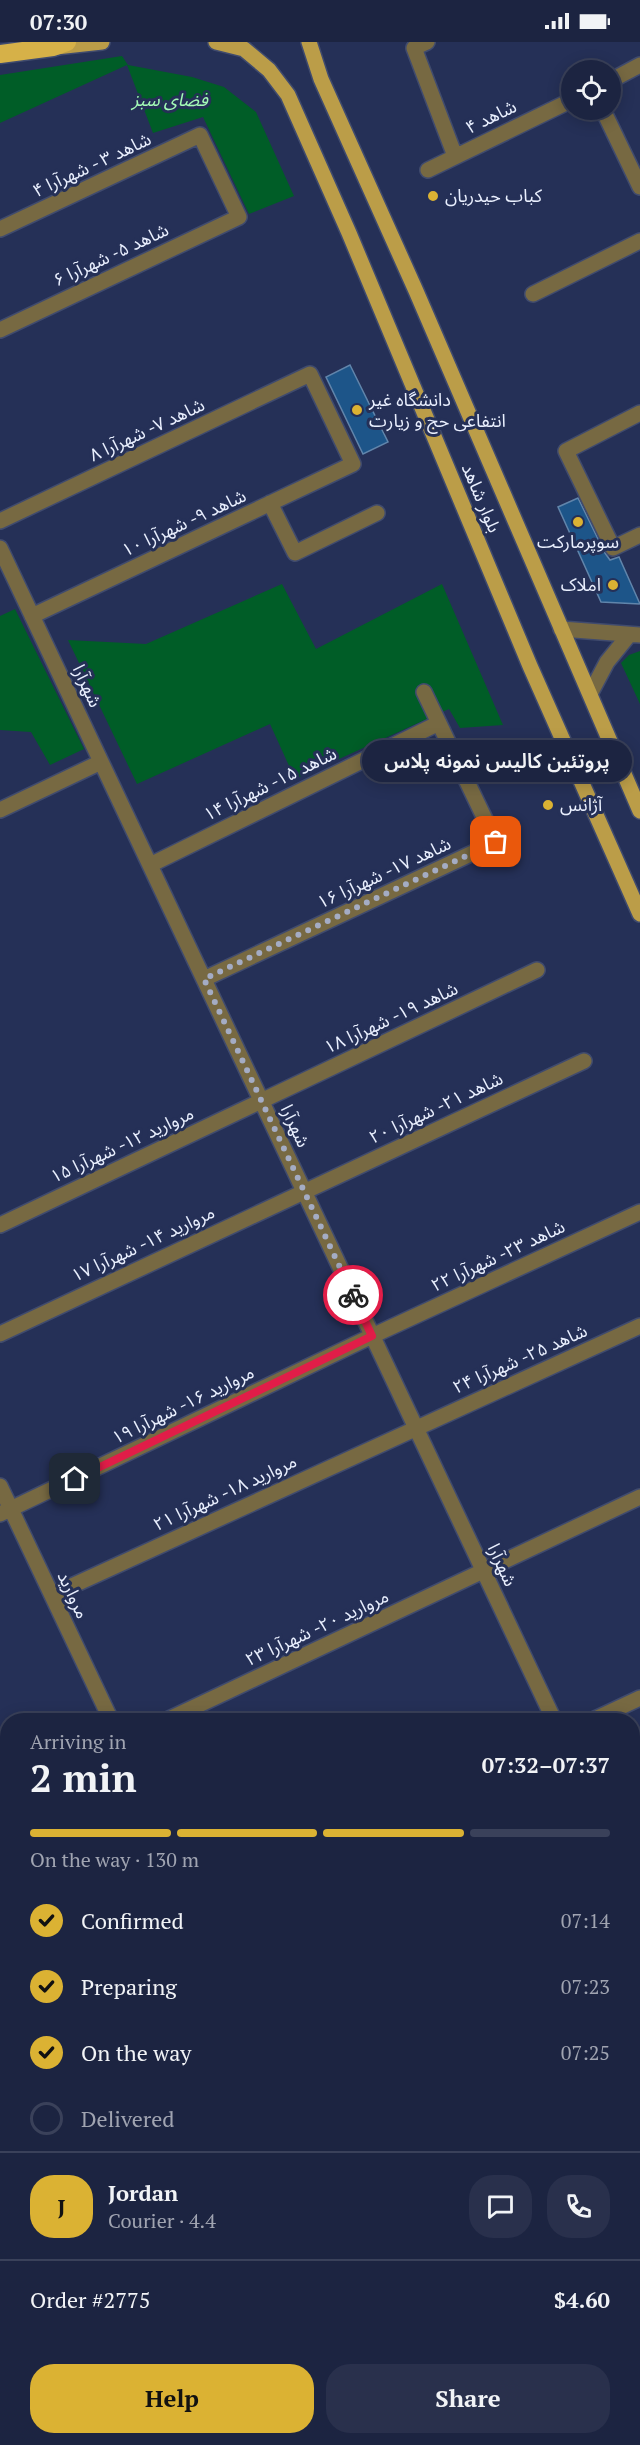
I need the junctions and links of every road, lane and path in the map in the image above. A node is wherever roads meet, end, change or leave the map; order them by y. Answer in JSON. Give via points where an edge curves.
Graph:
{"nodes":[{"id":1,"x":102,"y":42,"type":"edge"},
{"id":2,"x":216,"y":42,"type":"edge"},
{"id":3,"x":309,"y":42,"type":"edge"},
{"id":4,"x":60,"y":44,"type":"edge"},
{"id":5,"x":420,"y":45,"type":"edge"},
{"id":6,"x":244,"y":46,"type":"edge"},
{"id":7,"x":0,"y":54,"type":"edge"},
{"id":8,"x":640,"y":65,"type":"edge"},
{"id":9,"x":621,"y":75,"type":"edge"},
{"id":10,"x":561,"y":105,"type":"edge"},
{"id":11,"x":608,"y":120,"type":"edge"},
{"id":12,"x":455,"y":156,"type":"junction"},
{"id":13,"x":428,"y":170,"type":"dead end"},
{"id":14,"x":640,"y":188,"type":"edge"},
{"id":15,"x":239,"y":217,"type":"joint"},
{"id":16,"x":0,"y":230,"type":"edge"},
{"id":17,"x":640,"y":241,"type":"edge"},
{"id":18,"x":533,"y":294,"type":"dead end"},
{"id":19,"x":0,"y":330,"type":"edge"},
{"id":20,"x":640,"y":413,"type":"edge"},
{"id":21,"x":353,"y":464,"type":"joint"},
{"id":22,"x":270,"y":503,"type":"junction"},
{"id":23,"x":377,"y":513,"type":"dead end"},
{"id":24,"x":0,"y":521,"type":"edge"},
{"id":25,"x":640,"y":535,"type":"edge"},
{"id":26,"x":0,"y":548,"type":"edge"},
{"id":27,"x":32,"y":616,"type":"junction"},
{"id":28,"x":561,"y":629,"type":"junction"},
{"id":29,"x":635,"y":635,"type":"edge"},
{"id":30,"x":424,"y":692,"type":"dead end"},
{"id":31,"x":590,"y":694,"type":"junction"},
{"id":32,"x":439,"y":723,"type":"junction"},
{"id":33,"x":101,"y":762,"type":"junction"},
{"id":34,"x":0,"y":810,"type":"edge"},
{"id":35,"x":640,"y":811,"type":"edge"},
{"id":36,"x":150,"y":865,"type":"junction"},
{"id":37,"x":640,"y":914,"type":"edge"},
{"id":38,"x":537,"y":970,"type":"dead end"},
{"id":39,"x":204,"y":979,"type":"junction"},
{"id":40,"x":584,"y":1061,"type":"dead end"},
{"id":41,"x":261,"y":1101,"type":"junction"},
{"id":42,"x":304,"y":1190,"type":"junction"},
{"id":43,"x":640,"y":1212,"type":"edge"},
{"id":44,"x":0,"y":1225,"type":"edge"},
{"id":45,"x":640,"y":1326,"type":"edge"},
{"id":46,"x":0,"y":1334,"type":"edge"},
{"id":47,"x":372,"y":1336,"type":"junction"},
{"id":48,"x":416,"y":1427,"type":"junction"},
{"id":49,"x":0,"y":1486,"type":"edge"},
{"id":50,"x":640,"y":1497,"type":"edge"},
{"id":51,"x":6,"y":1512,"type":"edge"},
{"id":52,"x":483,"y":1571,"type":"junction"},
{"id":53,"x":52,"y":1595,"type":"junction"},
{"id":54,"x":640,"y":1698,"type":"edge"},
{"id":55,"x":108,"y":1713,"type":"edge"},
{"id":56,"x":181,"y":1713,"type":"edge"},
{"id":57,"x":551,"y":1713,"type":"edge"},
{"id":58,"x":608,"y":1713,"type":"edge"}],
"edges":[{"from":1,"to":4,"type":"main road"},
{"from":2,"to":6,"type":"main road"},
{"from":3,"to":28,"type":"main road","name":"بلوار شاهد","via":[[321,79]]},
{"from":4,"to":7,"type":"highway"},
{"from":5,"to":12,"type":"street"},
{"from":6,"to":37,"type":"main road","name":"بلوار شاهد","via":[[288,96],[530,666]]},
{"from":8,"to":9,"type":"street"},
{"from":10,"to":12,"type":"street","name":"شاهد ۴"},
{"from":11,"to":14,"type":"street"},
{"from":12,"to":13,"type":"street","name":"شاهد ۴"},
{"from":15,"to":16,"type":"street","name":"شاهد ۳ - شهرآرا ۴","via":[[200,135]]},
{"from":15,"to":19,"type":"street","name":"شاهد ۵- شهرآرا ۶"},
{"from":17,"to":18,"type":"street"},
{"from":20,"to":25,"type":"street","via":[[566,451],[614,548]]},
{"from":21,"to":22,"type":"street","name":"شاهد ۹- شهرآرا ۱۰"},
{"from":21,"to":24,"type":"street","name":"شاهد ۷- شهرآرا ۸","via":[[310,374]]},
{"from":22,"to":23,"type":"street","via":[[295,553]]},
{"from":22,"to":27,"type":"street","name":"شاهد ۹- شهرآرا ۱۰"},
{"from":26,"to":27,"type":"street","name":"شهرآرا"},
{"from":27,"to":33,"type":"street","name":"شهرآرا"},
{"from":28,"to":29,"type":"street"},
{"from":28,"to":31,"type":"main road","name":"بلوار شاهد"},
{"from":29,"to":31,"type":"street","via":[[606,662]]},
{"from":30,"to":32,"type":"street","name":"شاهد ۱۷- شهرآرا ۱۶"},
{"from":31,"to":35,"type":"main road","name":"بلوار شاهد"},
{"from":32,"to":36,"type":"street","name":"شاهد ۱۵- شهرآرا ۱۴"},
{"from":32,"to":39,"type":"street","name":"شاهد ۱۷- شهرآرا ۱۶","via":[[496,842]]},
{"from":33,"to":34,"type":"street"},
{"from":33,"to":36,"type":"street","name":"شهرآرا"},
{"from":36,"to":39,"type":"street","name":"شهرآرا"},
{"from":38,"to":41,"type":"street","name":"شاهد ۱۹- شهرآرا ۱۸"},
{"from":39,"to":41,"type":"street","name":"شهرآرا"},
{"from":40,"to":42,"type":"street","name":"شاهد ۲۱- شهرآرا ۲۰"},
{"from":41,"to":42,"type":"street","name":"شهرآرا"},
{"from":41,"to":44,"type":"street","name":"مروارید ۱۲- شهرآرا ۱۵"},
{"from":42,"to":46,"type":"street","name":"مروارید ۱۴- شهرآرا ۱۷"},
{"from":42,"to":47,"type":"street","name":"شهرآرا"},
{"from":43,"to":47,"type":"street","name":"شاهد ۲۳- شهرآرا ۲۲"},
{"from":45,"to":48,"type":"street","name":"شاهد ۲۵- شهرآرا ۲۴"},
{"from":47,"to":48,"type":"street","name":"شهرآرا"},
{"from":47,"to":51,"type":"street","name":"مروارید ۱۶- شهرآرا ۱۹"},
{"from":48,"to":52,"type":"street","name":"شهرآرا"},
{"from":48,"to":53,"type":"street","name":"مروارید ۱۸- شهرآرا ۲۱"},
{"from":49,"to":51,"type":"street","name":"مروارید"},
{"from":50,"to":52,"type":"street","name":"مروارید ۲۰- شهرآرا ۲۳"},
{"from":51,"to":53,"type":"street","name":"مروارید"},
{"from":52,"to":56,"type":"street","name":"مروارید ۲۰- شهرآرا ۲۳"},
{"from":52,"to":57,"type":"street","name":"شهرآرا"},
{"from":53,"to":55,"type":"street","name":"مروارید"},
{"from":54,"to":58,"type":"street"}]}
